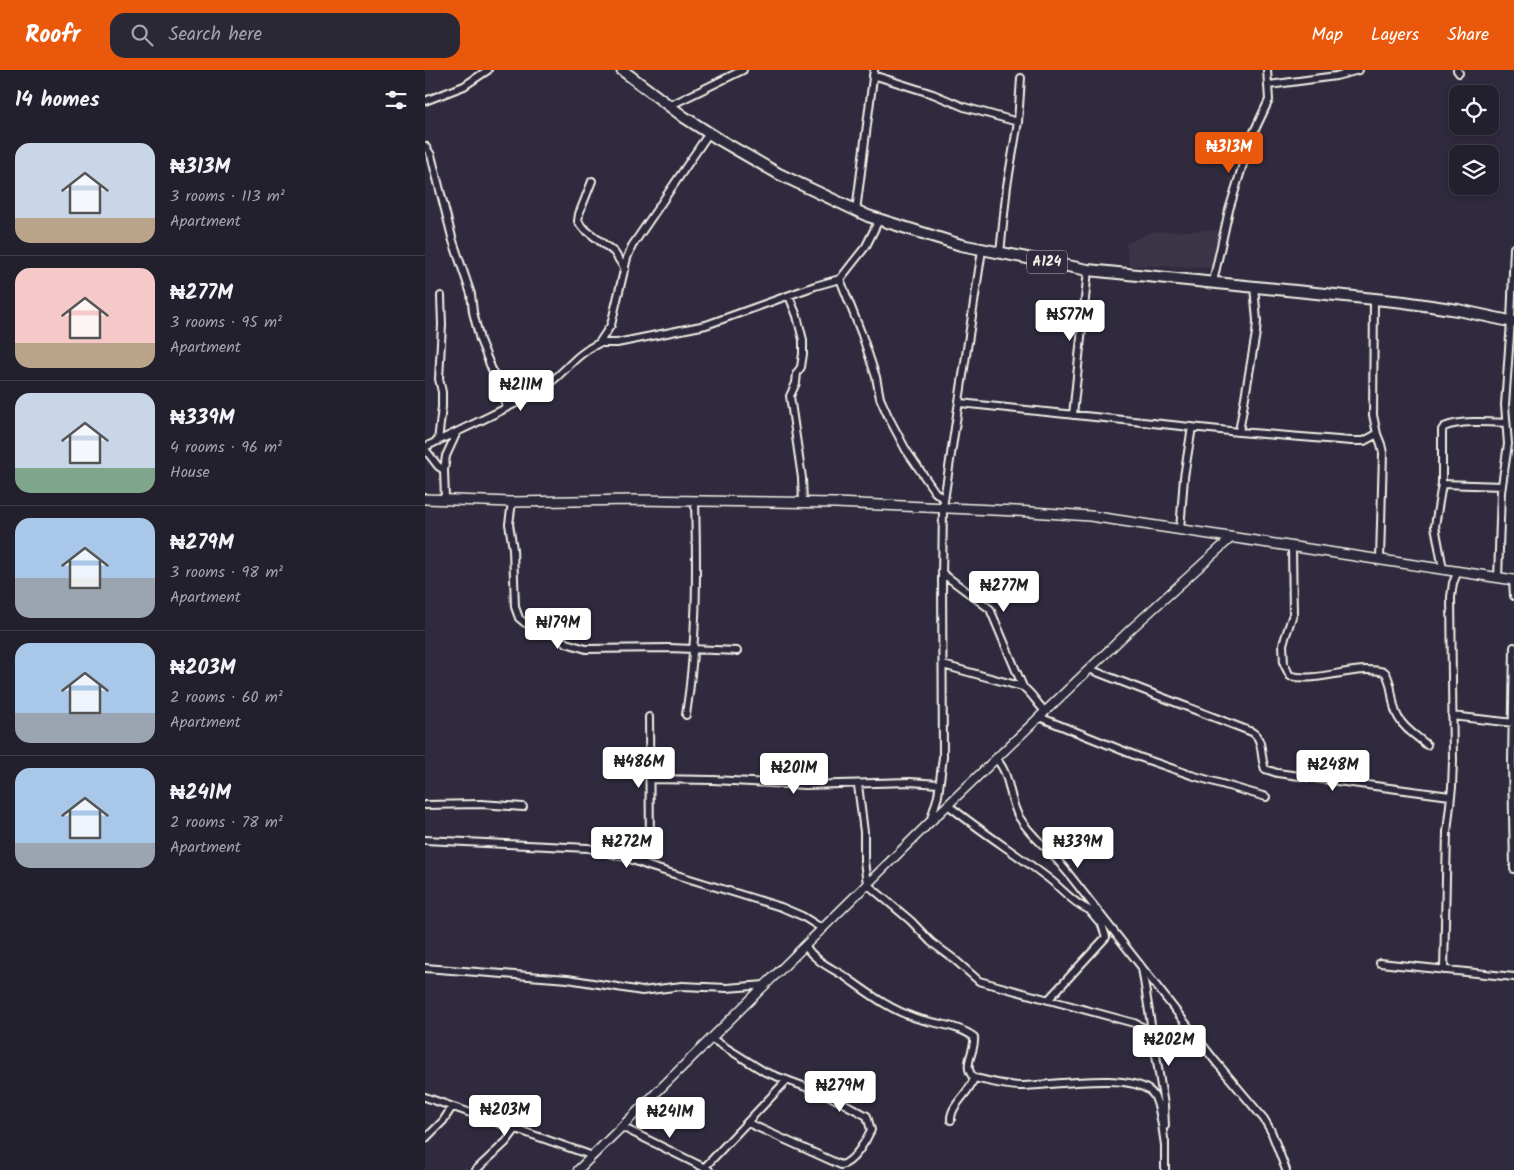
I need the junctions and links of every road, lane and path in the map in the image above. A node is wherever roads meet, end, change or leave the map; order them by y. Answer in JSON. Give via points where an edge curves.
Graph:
{"nodes":[{"id":1,"x":488,"y":70,"type":"edge"},
{"id":2,"x":622,"y":70,"type":"edge"},
{"id":3,"x":743,"y":70,"type":"edge"},
{"id":4,"x":1267,"y":70,"type":"edge"},
{"id":5,"x":1359,"y":70,"type":"edge"},
{"id":6,"x":874,"y":72,"type":"edge"},
{"id":7,"x":1021,"y":78,"type":"dead end"},
{"id":8,"x":1269,"y":85,"type":"junction"},
{"id":9,"x":425,"y":101,"type":"edge"},
{"id":10,"x":669,"y":106,"type":"junction"},
{"id":11,"x":1018,"y":122,"type":"junction"},
{"id":12,"x":709,"y":134,"type":"junction"},
{"id":13,"x":425,"y":146,"type":"edge"},
{"id":14,"x":592,"y":181,"type":"dead end"},
{"id":15,"x":856,"y":211,"type":"junction"},
{"id":16,"x":879,"y":220,"type":"junction"},
{"id":17,"x":1514,"y":248,"type":"edge"},
{"id":18,"x":982,"y":250,"type":"junction"},
{"id":19,"x":1000,"y":254,"type":"junction"},
{"id":20,"x":625,"y":269,"type":"junction"},
{"id":21,"x":1088,"y":270,"type":"junction"},
{"id":22,"x":840,"y":279,"type":"junction"},
{"id":23,"x":1213,"y":282,"type":"junction"},
{"id":24,"x":1254,"y":286,"type":"junction"},
{"id":25,"x":441,"y":296,"type":"dead end"},
{"id":26,"x":789,"y":296,"type":"junction"},
{"id":27,"x":1374,"y":300,"type":"junction"},
{"id":28,"x":1513,"y":322,"type":"edge"},
{"id":29,"x":599,"y":343,"type":"junction"},
{"id":30,"x":960,"y":403,"type":"junction"},
{"id":31,"x":507,"y":408,"type":"junction"},
{"id":32,"x":1073,"y":415,"type":"junction"},
{"id":33,"x":1506,"y":423,"type":"junction"},
{"id":34,"x":1192,"y":427,"type":"junction"},
{"id":35,"x":457,"y":432,"type":"junction"},
{"id":36,"x":1239,"y":432,"type":"junction"},
{"id":37,"x":1377,"y":434,"type":"junction"},
{"id":38,"x":438,"y":441,"type":"junction"},
{"id":39,"x":425,"y":448,"type":"edge"},
{"id":40,"x":444,"y":470,"type":"junction"},
{"id":41,"x":1443,"y":484,"type":"junction"},
{"id":42,"x":1502,"y":486,"type":"junction"},
{"id":43,"x":425,"y":499,"type":"edge"},
{"id":44,"x":445,"y":499,"type":"junction"},
{"id":45,"x":695,"y":501,"type":"junction"},
{"id":46,"x":512,"y":502,"type":"junction"},
{"id":47,"x":803,"y":502,"type":"junction"},
{"id":48,"x":944,"y":503,"type":"junction"},
{"id":49,"x":1180,"y":530,"type":"junction"},
{"id":50,"x":1231,"y":538,"type":"junction"},
{"id":51,"x":1292,"y":548,"type":"junction"},
{"id":52,"x":1380,"y":560,"type":"junction"},
{"id":53,"x":1443,"y":569,"type":"junction"},
{"id":54,"x":1457,"y":571,"type":"junction"},
{"id":55,"x":942,"y":573,"type":"junction"},
{"id":56,"x":1498,"y":578,"type":"junction"},
{"id":57,"x":1513,"y":580,"type":"edge"},
{"id":58,"x":1514,"y":596,"type":"edge"},
{"id":59,"x":1514,"y":647,"type":"edge"},
{"id":60,"x":694,"y":649,"type":"junction"},
{"id":61,"x":737,"y":651,"type":"dead end"},
{"id":62,"x":943,"y":665,"type":"junction"},
{"id":63,"x":1089,"y":669,"type":"junction"},
{"id":64,"x":1023,"y":687,"type":"junction"},
{"id":65,"x":1042,"y":714,"type":"junction"},
{"id":66,"x":686,"y":715,"type":"dead end"},
{"id":67,"x":1452,"y":716,"type":"junction"},
{"id":68,"x":649,"y":717,"type":"dead end"},
{"id":69,"x":1513,"y":723,"type":"edge"},
{"id":70,"x":1427,"y":745,"type":"dead end"},
{"id":71,"x":996,"y":759,"type":"junction"},
{"id":72,"x":650,"y":779,"type":"junction"},
{"id":73,"x":939,"y":784,"type":"junction"},
{"id":74,"x":1513,"y":784,"type":"edge"},
{"id":75,"x":858,"y":785,"type":"junction"},
{"id":76,"x":1451,"y":796,"type":"junction"},
{"id":77,"x":1266,"y":797,"type":"dead end"},
{"id":78,"x":948,"y":805,"type":"junction"},
{"id":79,"x":425,"y":806,"type":"edge"},
{"id":80,"x":523,"y":808,"type":"dead end"},
{"id":81,"x":929,"y":823,"type":"junction"},
{"id":82,"x":425,"y":840,"type":"edge"},
{"id":83,"x":1513,"y":842,"type":"edge"},
{"id":84,"x":641,"y":863,"type":"junction"},
{"id":85,"x":1514,"y":869,"type":"edge"},
{"id":86,"x":867,"y":884,"type":"junction"},
{"id":87,"x":1090,"y":911,"type":"junction"},
{"id":88,"x":1101,"y":915,"type":"junction"},
{"id":89,"x":823,"y":929,"type":"junction"},
{"id":90,"x":805,"y":946,"type":"junction"},
{"id":91,"x":1380,"y":963,"type":"dead end"},
{"id":92,"x":1142,"y":967,"type":"junction"},
{"id":93,"x":425,"y":968,"type":"edge"},
{"id":94,"x":1444,"y":970,"type":"junction"},
{"id":95,"x":1514,"y":977,"type":"edge"},
{"id":96,"x":765,"y":985,"type":"junction"},
{"id":97,"x":1048,"y":1000,"type":"junction"},
{"id":98,"x":1153,"y":1035,"type":"junction"},
{"id":99,"x":712,"y":1039,"type":"junction"},
{"id":100,"x":974,"y":1078,"type":"junction"},
{"id":101,"x":787,"y":1080,"type":"junction"},
{"id":102,"x":425,"y":1097,"type":"edge"},
{"id":103,"x":452,"y":1107,"type":"junction"},
{"id":104,"x":951,"y":1120,"type":"dead end"},
{"id":105,"x":747,"y":1123,"type":"junction"},
{"id":106,"x":621,"y":1127,"type":"junction"},
{"id":107,"x":515,"y":1129,"type":"junction"},
{"id":108,"x":425,"y":1138,"type":"edge"},
{"id":109,"x":1165,"y":1145,"type":"junction"},
{"id":110,"x":593,"y":1156,"type":"junction"},
{"id":111,"x":707,"y":1169,"type":"edge"},
{"id":112,"x":476,"y":1170,"type":"edge"},
{"id":113,"x":578,"y":1170,"type":"edge"},
{"id":114,"x":1165,"y":1170,"type":"edge"},
{"id":115,"x":1286,"y":1170,"type":"edge"}],
"edges":[{"from":1,"to":9,"type":"street","via":[[464,86]]},
{"from":2,"to":10,"type":"highway","number":"A124"},
{"from":3,"to":10,"type":"street"},
{"from":4,"to":8,"type":"street"},
{"from":5,"to":8,"type":"street"},
{"from":6,"to":11,"type":"street","via":[[964,107]]},
{"from":6,"to":15,"type":"street"},
{"from":7,"to":11,"type":"street"},
{"from":8,"to":23,"type":"street","via":[[1269,100],[1251,138],[1229,210]]},
{"from":10,"to":12,"type":"highway","number":"A124"},
{"from":11,"to":19,"type":"street"},
{"from":12,"to":15,"type":"highway","number":"A124","via":[[779,174]]},
{"from":12,"to":20,"type":"street","via":[[639,233],[631,246]]},
{"from":13,"to":31,"type":"street","via":[[431,155],[453,241],[471,294],[480,340]]},
{"from":14,"to":20,"type":"street","via":[[578,221],[614,252]]},
{"from":15,"to":16,"type":"highway","number":"A124"},
{"from":16,"to":18,"type":"highway","number":"A124"},
{"from":16,"to":22,"type":"street","via":[[867,246]]},
{"from":17,"to":28,"type":"street"},
{"from":18,"to":19,"type":"highway","number":"A124"},
{"from":18,"to":30,"type":"street"},
{"from":19,"to":21,"type":"highway","number":"A124"},
{"from":20,"to":29,"type":"street","via":[[611,325]]},
{"from":21,"to":23,"type":"highway","number":"A124"},
{"from":21,"to":32,"type":"street"},
{"from":22,"to":26,"type":"street"},
{"from":22,"to":48,"type":"street","via":[[888,416],[906,450]]},
{"from":23,"to":24,"type":"highway","number":"A124"},
{"from":24,"to":27,"type":"highway","number":"A124"},
{"from":24,"to":36,"type":"street","via":[[1256,333]]},
{"from":25,"to":38,"type":"street","via":[[439,379],[442,407]]},
{"from":26,"to":29,"type":"street","via":[[706,325],[617,343]]},
{"from":26,"to":47,"type":"street","via":[[803,340],[802,364],[791,396]]},
{"from":27,"to":28,"type":"highway","number":"A124","via":[[1458,310]]},
{"from":27,"to":37,"type":"street","via":[[1373,415]]},
{"from":28,"to":33,"type":"street"},
{"from":29,"to":31,"type":"street","via":[[575,357],[554,380]]},
{"from":30,"to":32,"type":"street"},
{"from":30,"to":48,"type":"street"},
{"from":31,"to":35,"type":"street"},
{"from":32,"to":34,"type":"street"},
{"from":33,"to":41,"type":"street","via":[[1480,422],[1444,427]]},
{"from":33,"to":42,"type":"street","via":[[1508,444]]},
{"from":34,"to":36,"type":"street"},
{"from":34,"to":49,"type":"street"},
{"from":35,"to":38,"type":"street"},
{"from":35,"to":40,"type":"street","via":[[446,456]]},
{"from":36,"to":37,"type":"street","via":[[1351,441]]},
{"from":37,"to":52,"type":"street","via":[[1383,453]]},
{"from":38,"to":39,"type":"street"},
{"from":39,"to":40,"type":"street"},
{"from":40,"to":44,"type":"street"},
{"from":41,"to":42,"type":"street"},
{"from":41,"to":53,"type":"street","via":[[1435,526]]},
{"from":42,"to":56,"type":"street"},
{"from":43,"to":44,"type":"main road"},
{"from":44,"to":46,"type":"main road"},
{"from":45,"to":46,"type":"main road"},
{"from":45,"to":47,"type":"main road"},
{"from":45,"to":60,"type":"street","via":[[697,580]]},
{"from":46,"to":60,"type":"street","via":[[509,524],[515,608],[525,624],[550,630],[566,643],[586,649]]},
{"from":47,"to":48,"type":"main road"},
{"from":48,"to":49,"type":"main road","via":[[1090,516]]},
{"from":48,"to":55,"type":"street"},
{"from":49,"to":50,"type":"main road"},
{"from":50,"to":51,"type":"main road"},
{"from":50,"to":63,"type":"street"},
{"from":51,"to":52,"type":"main road"},
{"from":51,"to":70,"type":"street","via":[[1293,614],[1283,644],[1284,664],[1290,676],[1302,679],[1357,670],[1385,672],[1390,679],[1396,716],[1403,726]]},
{"from":52,"to":53,"type":"main road"},
{"from":53,"to":54,"type":"main road"},
{"from":54,"to":56,"type":"main road"},
{"from":54,"to":67,"type":"street","via":[[1451,597]]},
{"from":55,"to":62,"type":"street"},
{"from":55,"to":64,"type":"street","via":[[991,608]]},
{"from":56,"to":57,"type":"main road"},
{"from":57,"to":58,"type":"street"},
{"from":59,"to":69,"type":"street"},
{"from":60,"to":61,"type":"street"},
{"from":60,"to":66,"type":"street"},
{"from":62,"to":64,"type":"street"},
{"from":62,"to":73,"type":"street","via":[[943,757]]},
{"from":63,"to":65,"type":"street"},
{"from":63,"to":76,"type":"street","via":[[1252,732],[1259,739],[1265,770]]},
{"from":64,"to":65,"type":"street","via":[[1032,694]]},
{"from":65,"to":71,"type":"street"},
{"from":65,"to":77,"type":"street","via":[[1139,757]]},
{"from":67,"to":69,"type":"street"},
{"from":67,"to":76,"type":"street"},
{"from":68,"to":72,"type":"street"},
{"from":69,"to":74,"type":"street"},
{"from":71,"to":78,"type":"street"},
{"from":71,"to":88,"type":"street","via":[[1006,772],[1019,817]]},
{"from":72,"to":75,"type":"street"},
{"from":72,"to":84,"type":"street","via":[[650,847]]},
{"from":73,"to":75,"type":"street"},
{"from":73,"to":81,"type":"street"},
{"from":74,"to":83,"type":"street"},
{"from":75,"to":86,"type":"street"},
{"from":76,"to":94,"type":"street","via":[[1447,832]]},
{"from":78,"to":81,"type":"street"},
{"from":78,"to":87,"type":"street"},
{"from":79,"to":80,"type":"street","via":[[481,804]]},
{"from":81,"to":86,"type":"street"},
{"from":82,"to":84,"type":"street","via":[[588,848]]},
{"from":83,"to":85,"type":"street"},
{"from":84,"to":89,"type":"street","via":[[781,907]]},
{"from":86,"to":89,"type":"street"},
{"from":86,"to":97,"type":"street","via":[[979,981]]},
{"from":87,"to":88,"type":"street"},
{"from":87,"to":97,"type":"street","via":[[1106,937]]},
{"from":88,"to":92,"type":"street"},
{"from":89,"to":90,"type":"street"},
{"from":90,"to":96,"type":"street"},
{"from":90,"to":100,"type":"street","via":[[820,963],[883,1003],[974,1037],[975,1045],[968,1066]]},
{"from":91,"to":94,"type":"street"},
{"from":92,"to":98,"type":"street"},
{"from":92,"to":115,"type":"street","via":[[1264,1119]]},
{"from":93,"to":96,"type":"street","via":[[568,978],[642,990]]},
{"from":94,"to":95,"type":"street"},
{"from":96,"to":99,"type":"street"},
{"from":97,"to":98,"type":"street","via":[[1134,1023]]},
{"from":98,"to":109,"type":"street","via":[[1164,1105]]},
{"from":99,"to":101,"type":"street","via":[[765,1072]]},
{"from":99,"to":106,"type":"street"},
{"from":100,"to":104,"type":"street"},
{"from":100,"to":109,"type":"street","via":[[1017,1086],[1135,1083],[1154,1094]]},
{"from":101,"to":105,"type":"street"},
{"from":101,"to":105,"type":"street","via":[[830,1096],[867,1116],[871,1130],[849,1162],[841,1165]]},
{"from":102,"to":103,"type":"street"},
{"from":103,"to":107,"type":"street"},
{"from":103,"to":108,"type":"street"},
{"from":105,"to":111,"type":"street"},
{"from":106,"to":110,"type":"street"},
{"from":106,"to":111,"type":"street"},
{"from":107,"to":110,"type":"street"},
{"from":107,"to":112,"type":"street"},
{"from":109,"to":114,"type":"street"},
{"from":110,"to":113,"type":"street"}]}
